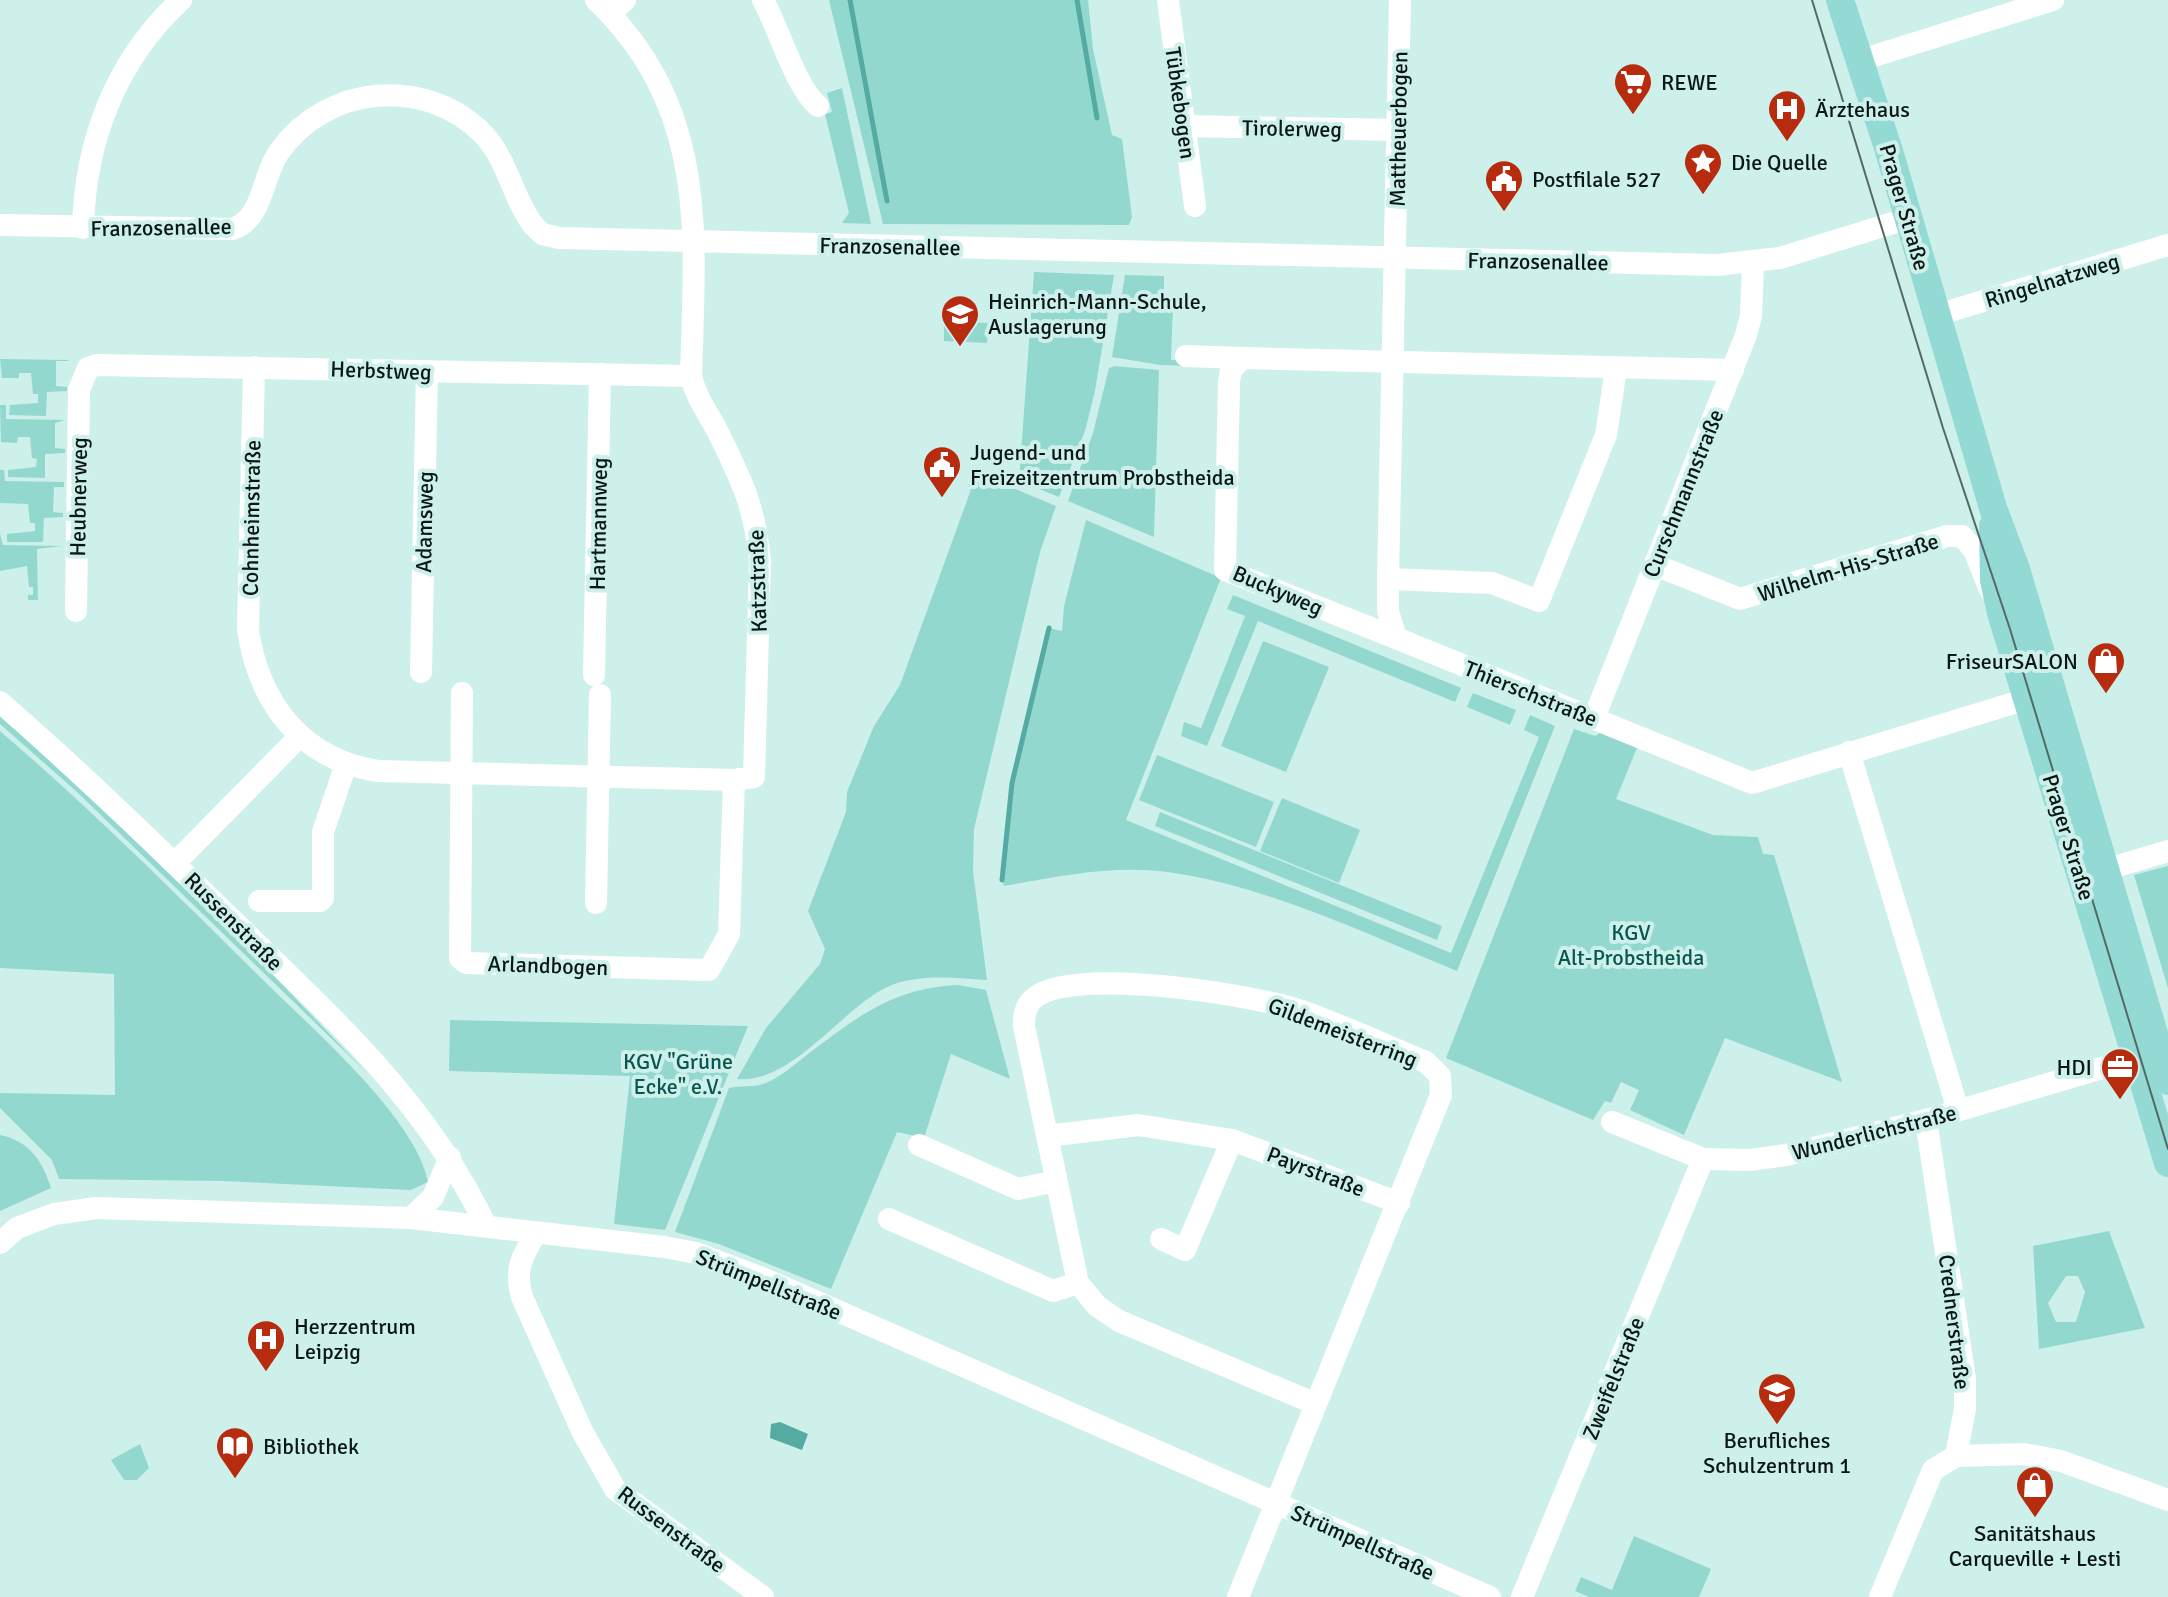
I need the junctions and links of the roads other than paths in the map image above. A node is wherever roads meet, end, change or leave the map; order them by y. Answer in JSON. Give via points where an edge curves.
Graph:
{"nodes":[{"id":1,"x":181,"y":0,"type":"edge"},
{"id":2,"x":763,"y":0,"type":"edge"},
{"id":3,"x":1168,"y":0,"type":"edge"},
{"id":4,"x":1400,"y":0,"type":"edge"},
{"id":5,"x":1840,"y":0,"type":"edge"},
{"id":6,"x":2053,"y":0,"type":"edge"},
{"id":7,"x":610,"y":5,"type":"edge"},
{"id":8,"x":1861,"y":60,"type":"junction"},
{"id":9,"x":818,"y":106,"type":"dead end"},
{"id":10,"x":1186,"y":126,"type":"junction"},
{"id":11,"x":1397,"y":130,"type":"junction"},
{"id":12,"x":1195,"y":206,"type":"dead end"},
{"id":13,"x":1909,"y":218,"type":"junction"},
{"id":14,"x":0,"y":225,"type":"edge"},
{"id":15,"x":83,"y":228,"type":"junction"},
{"id":16,"x":695,"y":243,"type":"junction"},
{"id":17,"x":2168,"y":245,"type":"edge"},
{"id":18,"x":1394,"y":258,"type":"junction"},
{"id":19,"x":1753,"y":264,"type":"junction"},
{"id":20,"x":1937,"y":315,"type":"junction"},
{"id":21,"x":1186,"y":356,"type":"dead end"},
{"id":22,"x":1242,"y":358,"type":"junction"},
{"id":23,"x":1394,"y":362,"type":"junction"},
{"id":24,"x":254,"y":367,"type":"junction"},
{"id":25,"x":1616,"y":369,"type":"junction"},
{"id":26,"x":1733,"y":370,"type":"junction"},
{"id":27,"x":427,"y":372,"type":"junction"},
{"id":28,"x":600,"y":374,"type":"junction"},
{"id":29,"x":691,"y":376,"type":"junction"},
{"id":30,"x":81,"y":383,"type":"joint"},
{"id":31,"x":1993,"y":508,"type":"junction"},
{"id":32,"x":1655,"y":565,"type":"junction"},
{"id":33,"x":1388,"y":579,"type":"junction"},
{"id":34,"x":76,"y":611,"type":"dead end"},
{"id":35,"x":2001,"y":613,"type":"junction"},
{"id":36,"x":1396,"y":638,"type":"junction"},
{"id":37,"x":421,"y":672,"type":"dead end"},
{"id":38,"x":462,"y":693,"type":"dead end"},
{"id":39,"x":2027,"y":699,"type":"junction"},
{"id":40,"x":0,"y":702,"type":"edge"},
{"id":41,"x":1594,"y":718,"type":"junction"},
{"id":42,"x":299,"y":737,"type":"junction"},
{"id":43,"x":1849,"y":752,"type":"junction"},
{"id":44,"x":346,"y":764,"type":"junction"},
{"id":45,"x":461,"y":775,"type":"junction"},
{"id":46,"x":598,"y":776,"type":"junction"},
{"id":47,"x":734,"y":780,"type":"junction"},
{"id":48,"x":2168,"y":851,"type":"edge"},
{"id":49,"x":175,"y":863,"type":"junction"},
{"id":50,"x":2104,"y":870,"type":"junction"},
{"id":51,"x":259,"y":901,"type":"dead end"},
{"id":52,"x":596,"y":903,"type":"dead end"},
{"id":53,"x":2136,"y":1058,"type":"junction"},
{"id":54,"x":2168,"y":1081,"type":"edge"},
{"id":55,"x":1958,"y":1110,"type":"junction"},
{"id":56,"x":1926,"y":1120,"type":"junction"},
{"id":57,"x":1612,"y":1122,"type":"dead end"},
{"id":58,"x":1047,"y":1136,"type":"junction"},
{"id":59,"x":1232,"y":1140,"type":"junction"},
{"id":60,"x":919,"y":1145,"type":"dead end"},
{"id":61,"x":450,"y":1157,"type":"junction"},
{"id":62,"x":1703,"y":1159,"type":"junction"},
{"id":63,"x":2168,"y":1163,"type":"edge"},
{"id":64,"x":1056,"y":1181,"type":"junction"},
{"id":65,"x":1399,"y":1203,"type":"junction"},
{"id":66,"x":411,"y":1218,"type":"junction"},
{"id":67,"x":889,"y":1219,"type":"dead end"},
{"id":68,"x":486,"y":1226,"type":"junction"},
{"id":69,"x":536,"y":1233,"type":"junction"},
{"id":70,"x":1161,"y":1239,"type":"dead end"},
{"id":71,"x":0,"y":1243,"type":"edge"},
{"id":72,"x":1078,"y":1283,"type":"junction"},
{"id":73,"x":1316,"y":1404,"type":"junction"},
{"id":74,"x":1956,"y":1456,"type":"junction"},
{"id":75,"x":2168,"y":1500,"type":"edge"},
{"id":76,"x":1276,"y":1503,"type":"junction"},
{"id":77,"x":763,"y":1597,"type":"edge"},
{"id":78,"x":1238,"y":1597,"type":"edge"},
{"id":79,"x":1490,"y":1597,"type":"edge"},
{"id":80,"x":1522,"y":1597,"type":"edge"},
{"id":81,"x":1880,"y":1597,"type":"edge"}],
"edges":[{"from":1,"to":15,"type":"street","via":[[126,67],[103,114],[89,162]]},
{"from":2,"to":9,"type":"street","via":[[805,95]]},
{"from":3,"to":10,"type":"street","name":"Tübkebogen"},
{"from":4,"to":11,"type":"street","name":"Mattheuerbogen"},
{"from":5,"to":8,"type":"main road","name":"Prager Straße"},
{"from":6,"to":8,"type":"street"},
{"from":7,"to":16,"type":"street","name":"Katzstraße","via":[[674,116],[688,165]]},
{"from":8,"to":13,"type":"main road","name":"Prager Straße"},
{"from":10,"to":11,"type":"street","name":"Tirolerweg"},
{"from":10,"to":12,"type":"street","name":"Tübkebogen"},
{"from":11,"to":18,"type":"street","name":"Mattheuerbogen"},
{"from":13,"to":19,"type":"street","name":"Franzosenallee"},
{"from":13,"to":20,"type":"main road","name":"Prager Straße"},
{"from":14,"to":15,"type":"street","name":"Franzosenallee"},
{"from":15,"to":16,"type":"street","name":"Franzosenallee","via":[[242,226],[256,207],[278,152],[300,129],[343,102],[391,94],[436,103],[482,134],[508,173],[525,215],[542,234]]},
{"from":16,"to":18,"type":"street","name":"Franzosenallee"},
{"from":16,"to":29,"type":"street","name":"Katzstraße"},
{"from":17,"to":20,"type":"street","name":"Ringelnatzweg"},
{"from":18,"to":19,"type":"street","name":"Franzosenallee"},
{"from":18,"to":23,"type":"street"},
{"from":19,"to":26,"type":"street","name":"Curschmannstraße","via":[[1751,316]]},
{"from":20,"to":31,"type":"main road","name":"Prager Straße"},
{"from":21,"to":22,"type":"street"},
{"from":22,"to":23,"type":"street"},
{"from":22,"to":36,"type":"street","name":"Buckyweg","via":[[1229,382],[1225,570]]},
{"from":23,"to":25,"type":"street"},
{"from":23,"to":33,"type":"street"},
{"from":24,"to":27,"type":"street","name":"Herbstweg"},
{"from":24,"to":30,"type":"street","name":"Herbstweg","via":[[97,365],[88,368]]},
{"from":24,"to":42,"type":"street","name":"Cohnheimstraße","via":[[248,630],[270,700]]},
{"from":25,"to":26,"type":"street"},
{"from":25,"to":33,"type":"street","via":[[1606,435],[1539,601],[1492,583]]},
{"from":26,"to":32,"type":"street","name":"Curschmannstraße"},
{"from":27,"to":28,"type":"street","name":"Herbstweg"},
{"from":27,"to":37,"type":"street","name":"Adamsweg"},
{"from":28,"to":29,"type":"street","name":"Herbstweg"},
{"from":28,"to":46,"type":"street","name":"Hartmannweg"},
{"from":29,"to":47,"type":"street","name":"Katzstraße","via":[[745,487],[757,527],[754,777]]},
{"from":30,"to":34,"type":"street","name":"Heubnerweg"},
{"from":31,"to":35,"type":"main road","name":"Prager Straße","via":[[1992,555]]},
{"from":31,"to":50,"type":"main road","name":"Prager Straße","via":[[2016,569]]},
{"from":32,"to":35,"type":"street","name":"Wilhelm-His-Straße","via":[[1740,599],[1947,536],[1962,536],[1974,550]]},
{"from":32,"to":41,"type":"street","name":"Curschmannstraße"},
{"from":33,"to":36,"type":"street","via":[[1388,611]]},
{"from":35,"to":39,"type":"main road","name":"Prager Straße"},
{"from":36,"to":41,"type":"street","name":"Thierschstraße"},
{"from":38,"to":45,"type":"street","name":"Arlandbogen"},
{"from":39,"to":43,"type":"street","name":"Thierschstraße"},
{"from":39,"to":53,"type":"main road","name":"Prager Straße"},
{"from":40,"to":49,"type":"street","name":"Russenstraße"},
{"from":41,"to":43,"type":"street","name":"Thierschstraße","via":[[1752,783]]},
{"from":42,"to":44,"type":"street"},
{"from":42,"to":49,"type":"street"},
{"from":43,"to":55,"type":"street"},
{"from":44,"to":45,"type":"street"},
{"from":44,"to":51,"type":"street","via":[[323,832],[323,898]]},
{"from":45,"to":46,"type":"street"},
{"from":45,"to":47,"type":"street","name":"Arlandbogen","via":[[458,907],[460,958],[466,963],[709,970],[729,934]]},
{"from":46,"to":47,"type":"street"},
{"from":46,"to":52,"type":"street"},
{"from":48,"to":50,"type":"street"},
{"from":49,"to":61,"type":"street","name":"Russenstraße","via":[[354,1039],[401,1090]]},
{"from":50,"to":54,"type":"main road","name":"Prager Straße"},
{"from":53,"to":55,"type":"street","name":"Wunderlichstraße"},
{"from":53,"to":63,"type":"main road","name":"Prager Straße"},
{"from":55,"to":56,"type":"street","name":"Wunderlichstraße"},
{"from":56,"to":62,"type":"street","name":"Wunderlichstraße","via":[[1786,1155]]},
{"from":56,"to":74,"type":"street","name":"Crednerstraße","via":[[1965,1379]]},
{"from":57,"to":62,"type":"street","name":"Wunderlichstraße"},
{"from":58,"to":59,"type":"street","name":"Payrstraße","via":[[1138,1125]]},
{"from":58,"to":64,"type":"street","name":"Gildemeisterring"},
{"from":58,"to":65,"type":"street","name":"Gildemeisterring","via":[[1024,1026],[1032,999],[1060,989],[1109,984],[1244,996],[1301,1011],[1426,1062],[1440,1076],[1441,1095]]},
{"from":59,"to":65,"type":"street","name":"Payrstraße"},
{"from":59,"to":70,"type":"street","via":[[1185,1250]]},
{"from":60,"to":64,"type":"street","via":[[1018,1189]]},
{"from":61,"to":66,"type":"street","via":[[433,1197]]},
{"from":61,"to":68,"type":"street","name":"Russenstraße"},
{"from":62,"to":80,"type":"street","name":"Zweifelstraße"},
{"from":64,"to":72,"type":"street","name":"Gildemeisterring"},
{"from":65,"to":73,"type":"street","name":"Gildemeisterring"},
{"from":66,"to":68,"type":"street","name":"Strümpellstraße"},
{"from":66,"to":71,"type":"street","name":"Strümpellstraße","via":[[96,1208],[54,1214],[17,1228]]},
{"from":67,"to":72,"type":"street","via":[[1053,1291]]},
{"from":68,"to":69,"type":"street","name":"Strümpellstraße"},
{"from":69,"to":76,"type":"street","name":"Strümpellstraße","via":[[696,1253]]},
{"from":69,"to":77,"type":"street","name":"Russenstraße","via":[[519,1259],[518,1286],[582,1431],[615,1489]]},
{"from":72,"to":73,"type":"street","via":[[1119,1321]]},
{"from":73,"to":76,"type":"street","name":"Gildemeisterring"},
{"from":74,"to":75,"type":"street","via":[[2024,1454],[2061,1461]]},
{"from":74,"to":81,"type":"street","via":[[1933,1470]]},
{"from":76,"to":78,"type":"street","name":"Gildemeisterring"},
{"from":76,"to":79,"type":"street","name":"Strümpellstraße"}]}
